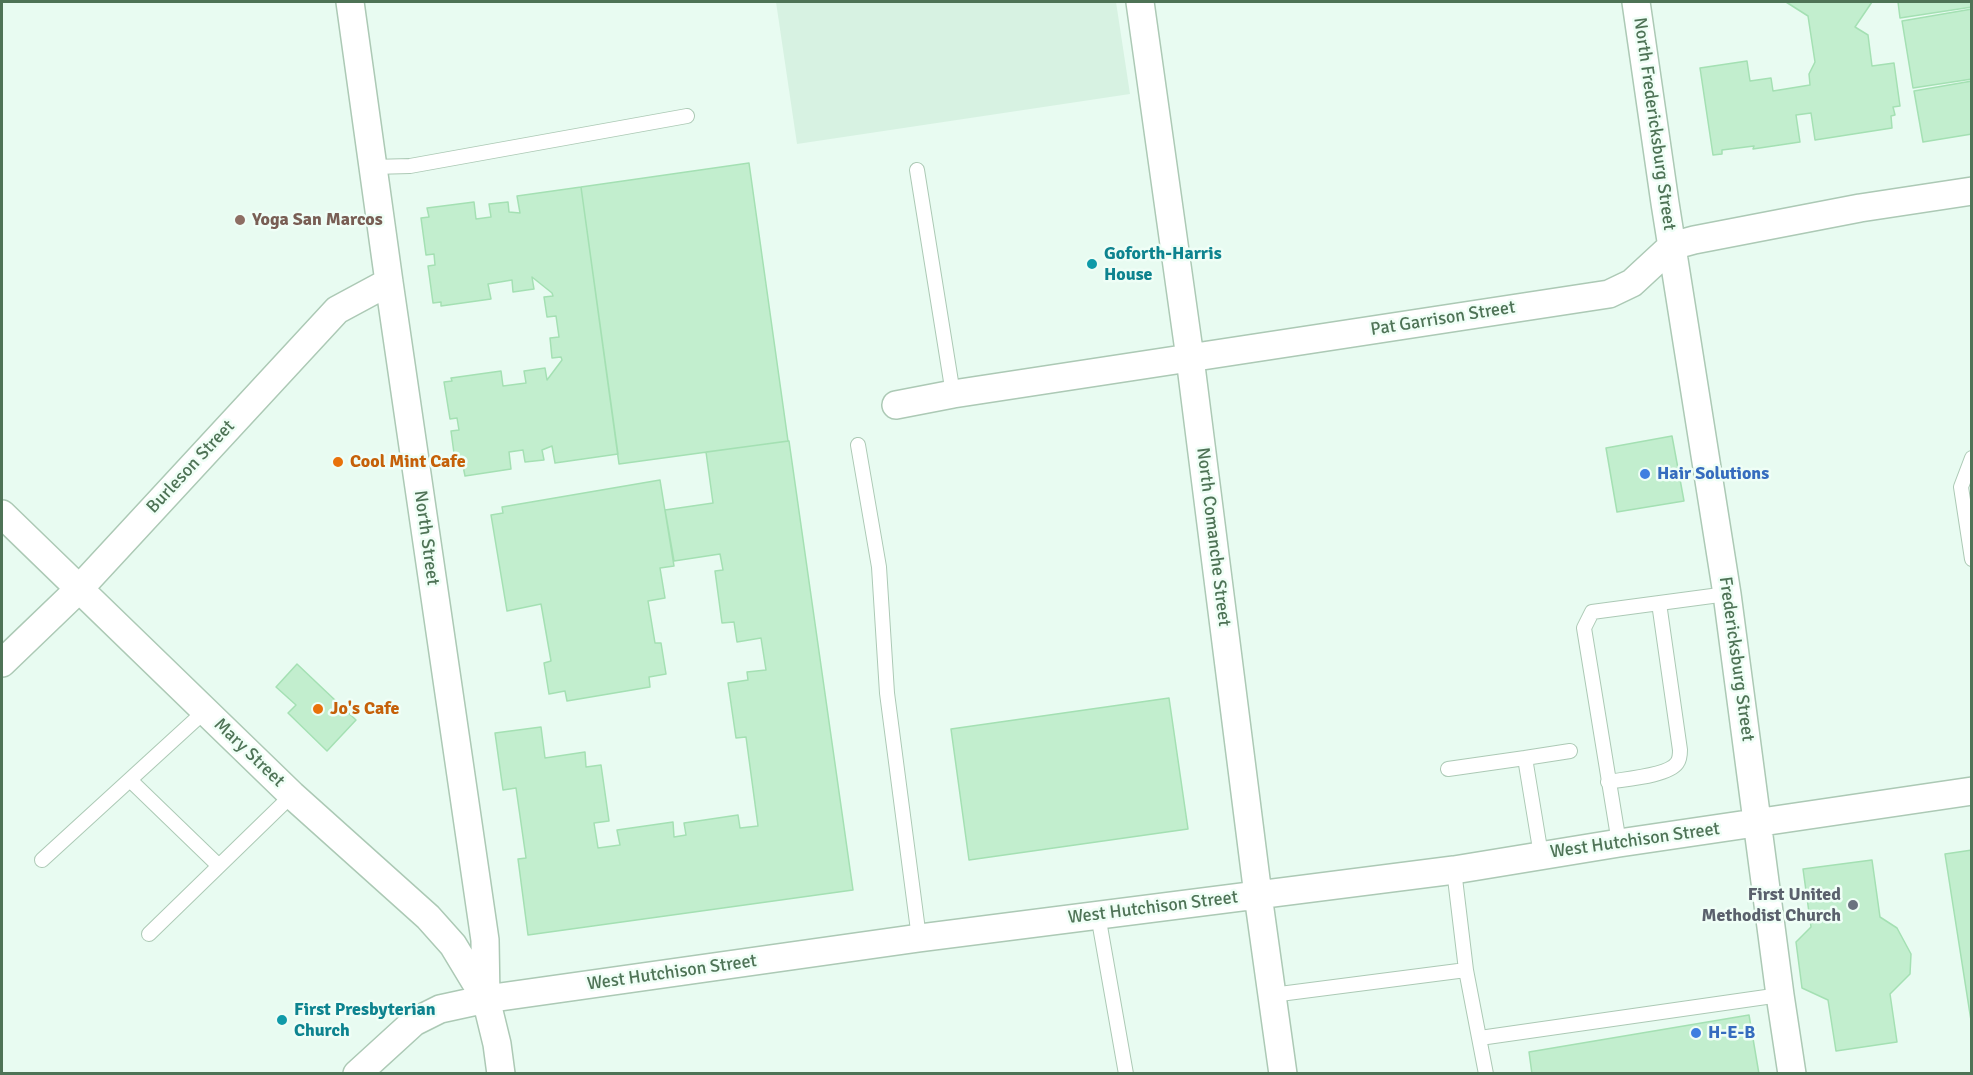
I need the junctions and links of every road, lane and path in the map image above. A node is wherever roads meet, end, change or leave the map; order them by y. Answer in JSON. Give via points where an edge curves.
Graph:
{"nodes":[{"id":1,"x":350,"y":2,"type":"edge"},
{"id":2,"x":1140,"y":2,"type":"edge"},
{"id":3,"x":1636,"y":2,"type":"edge"},
{"id":4,"x":687,"y":116,"type":"dead end"},
{"id":5,"x":373,"y":166,"type":"junction"},
{"id":6,"x":917,"y":170,"type":"dead end"},
{"id":7,"x":1971,"y":191,"type":"edge"},
{"id":8,"x":1672,"y":246,"type":"junction"},
{"id":9,"x":389,"y":282,"type":"junction"},
{"id":10,"x":1190,"y":358,"type":"junction"},
{"id":11,"x":953,"y":394,"type":"junction"},
{"id":12,"x":896,"y":405,"type":"dead end"},
{"id":13,"x":858,"y":444,"type":"dead end"},
{"id":14,"x":1971,"y":458,"type":"edge"},
{"id":15,"x":2,"y":514,"type":"edge"},
{"id":16,"x":1971,"y":559,"type":"edge"},
{"id":17,"x":79,"y":589,"type":"junction"},
{"id":18,"x":1727,"y":594,"type":"junction"},
{"id":19,"x":1659,"y":603,"type":"junction"},
{"id":20,"x":2,"y":663,"type":"edge"},
{"id":21,"x":205,"y":711,"type":"junction"},
{"id":22,"x":1570,"y":751,"type":"dead end"},
{"id":23,"x":1525,"y":758,"type":"junction"},
{"id":24,"x":1448,"y":769,"type":"dead end"},
{"id":25,"x":130,"y":780,"type":"junction"},
{"id":26,"x":1608,"y":782,"type":"junction"},
{"id":27,"x":1971,"y":791,"type":"edge"},
{"id":28,"x":292,"y":795,"type":"junction"},
{"id":29,"x":1758,"y":823,"type":"junction"},
{"id":30,"x":1619,"y":843,"type":"junction"},
{"id":31,"x":1541,"y":855,"type":"junction"},
{"id":32,"x":42,"y":860,"type":"dead end"},
{"id":33,"x":219,"y":866,"type":"junction"},
{"id":34,"x":1454,"y":870,"type":"junction"},
{"id":35,"x":1258,"y":895,"type":"junction"},
{"id":36,"x":1098,"y":915,"type":"junction"},
{"id":37,"x":150,"y":934,"type":"dead end"},
{"id":38,"x":919,"y":938,"type":"junction"},
{"id":39,"x":1466,"y":970,"type":"junction"},
{"id":40,"x":1272,"y":995,"type":"junction"},
{"id":41,"x":1780,"y":995,"type":"junction"},
{"id":42,"x":486,"y":999,"type":"junction"},
{"id":43,"x":1480,"y":1038,"type":"junction"},
{"id":44,"x":357,"y":1074,"type":"edge"},
{"id":45,"x":501,"y":1074,"type":"edge"},
{"id":46,"x":1126,"y":1074,"type":"edge"},
{"id":47,"x":1283,"y":1074,"type":"edge"},
{"id":48,"x":1486,"y":1074,"type":"edge"},
{"id":49,"x":1792,"y":1074,"type":"edge"}],
"edges":[{"from":1,"to":5,"type":"street","name":"North Street"},
{"from":2,"to":10,"type":"street","name":"North Comanche Street"},
{"from":3,"to":8,"type":"street","name":"North Fredericksburg Street"},
{"from":4,"to":5,"type":"lane","via":[[410,166]]},
{"from":5,"to":9,"type":"street","name":"North Street"},
{"from":6,"to":11,"type":"lane"},
{"from":7,"to":8,"type":"street","name":"Pat Garrison Street","via":[[1860,208]]},
{"from":8,"to":10,"type":"street","name":"Pat Garrison Street","via":[[1632,283],[1609,294]]},
{"from":8,"to":18,"type":"street","name":"Fredericksburg Street"},
{"from":9,"to":17,"type":"street","name":"Burleson Street","via":[[336,310]]},
{"from":9,"to":42,"type":"street","name":"North Street","via":[[485,940]]},
{"from":10,"to":11,"type":"street","name":"Pat Garrison Street"},
{"from":10,"to":35,"type":"street","name":"North Comanche Street"},
{"from":11,"to":12,"type":"street","name":"Pat Garrison Street"},
{"from":13,"to":38,"type":"lane","via":[[879,567],[887,693]]},
{"from":14,"to":16,"type":"lane","via":[[1961,487]]},
{"from":15,"to":17,"type":"street","name":"Mary Street"},
{"from":17,"to":20,"type":"street","name":"Burleson Street"},
{"from":17,"to":21,"type":"street","name":"Mary Street"},
{"from":18,"to":19,"type":"lane"},
{"from":18,"to":29,"type":"street","name":"Fredericksburg Street"},
{"from":19,"to":26,"type":"lane","via":[[1679,761],[1663,772]]},
{"from":19,"to":26,"type":"lane","via":[[1592,612],[1584,628]]},
{"from":21,"to":25,"type":"lane"},
{"from":21,"to":28,"type":"street","name":"Mary Street"},
{"from":22,"to":23,"type":"lane"},
{"from":23,"to":24,"type":"lane"},
{"from":23,"to":31,"type":"lane"},
{"from":25,"to":32,"type":"lane"},
{"from":25,"to":33,"type":"lane"},
{"from":26,"to":30,"type":"lane"},
{"from":27,"to":29,"type":"street","name":"West Hutchison Street"},
{"from":28,"to":33,"type":"lane"},
{"from":28,"to":42,"type":"street","name":"Mary Street","via":[[428,917],[453,945]]},
{"from":29,"to":30,"type":"street","name":"West Hutchison Street"},
{"from":29,"to":41,"type":"street","name":"Fredericksburg Street"},
{"from":30,"to":31,"type":"street","name":"West Hutchison Street"},
{"from":31,"to":34,"type":"street","name":"West Hutchison Street"},
{"from":33,"to":37,"type":"lane"},
{"from":34,"to":35,"type":"street","name":"West Hutchison Street"},
{"from":34,"to":39,"type":"lane"},
{"from":35,"to":36,"type":"street","name":"West Hutchison Street"},
{"from":35,"to":40,"type":"street","name":"North Comanche Street"},
{"from":36,"to":38,"type":"street","name":"West Hutchison Street"},
{"from":36,"to":46,"type":"lane"},
{"from":38,"to":42,"type":"street","name":"West Hutchison Street"},
{"from":39,"to":40,"type":"lane"},
{"from":39,"to":43,"type":"lane"},
{"from":40,"to":47,"type":"street","name":"North Comanche Street"},
{"from":41,"to":43,"type":"lane"},
{"from":41,"to":49,"type":"street","name":"Fredericksburg Street"},
{"from":42,"to":44,"type":"street","name":"West Hutchison Street","via":[[440,1009],[414,1022]]},
{"from":42,"to":45,"type":"street","name":"North Street"},
{"from":43,"to":48,"type":"lane"}]}
